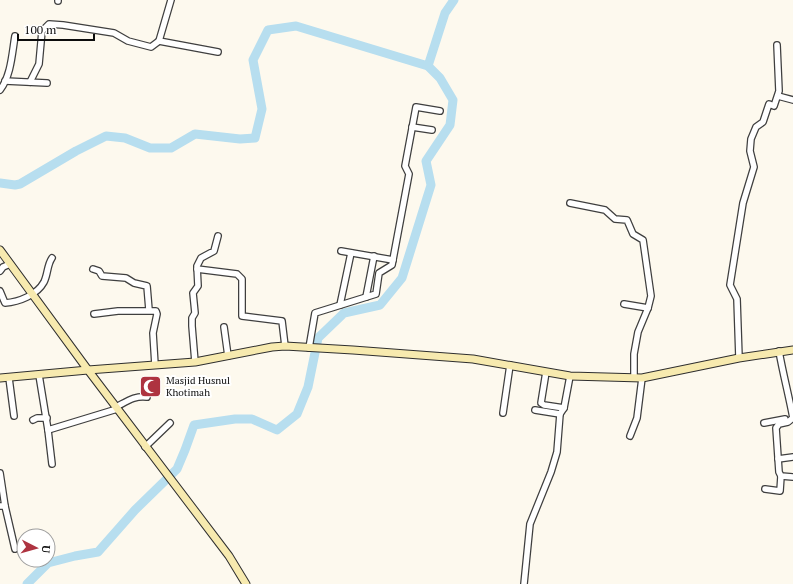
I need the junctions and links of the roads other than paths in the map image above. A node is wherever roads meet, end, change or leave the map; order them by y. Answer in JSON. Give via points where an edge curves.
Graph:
{"nodes":[{"id":1,"x":172,"y":0,"type":"edge"},
{"id":2,"x":15,"y":36,"type":"dead end"},
{"id":3,"x":159,"y":41,"type":"junction"},
{"id":4,"x":777,"y":45,"type":"dead end"},
{"id":5,"x":218,"y":52,"type":"dead end"},
{"id":6,"x":5,"y":81,"type":"junction"},
{"id":7,"x":30,"y":82,"type":"junction"},
{"id":8,"x":47,"y":83,"type":"dead end"},
{"id":9,"x":0,"y":90,"type":"edge"},
{"id":10,"x":778,"y":96,"type":"junction"},
{"id":11,"x":793,"y":100,"type":"edge"},
{"id":12,"x":440,"y":111,"type":"dead end"},
{"id":13,"x":412,"y":126,"type":"junction"},
{"id":14,"x":432,"y":130,"type":"dead end"},
{"id":15,"x":570,"y":203,"type":"dead end"},
{"id":16,"x":218,"y":236,"type":"dead end"},
{"id":17,"x":0,"y":250,"type":"edge"},
{"id":18,"x":341,"y":251,"type":"dead end"},
{"id":19,"x":351,"y":253,"type":"junction"},
{"id":20,"x":374,"y":256,"type":"junction"},
{"id":21,"x":52,"y":258,"type":"dead end"},
{"id":22,"x":394,"y":260,"type":"junction"},
{"id":23,"x":10,"y":264,"type":"junction"},
{"id":24,"x":93,"y":269,"type":"dead end"},
{"id":25,"x":197,"y":269,"type":"junction"},
{"id":26,"x":0,"y":271,"type":"edge"},
{"id":27,"x":0,"y":291,"type":"edge"},
{"id":28,"x":33,"y":295,"type":"junction"},
{"id":29,"x":366,"y":297,"type":"junction"},
{"id":30,"x":624,"y":304,"type":"dead end"},
{"id":31,"x":340,"y":305,"type":"junction"},
{"id":32,"x":648,"y":308,"type":"junction"},
{"id":33,"x":149,"y":310,"type":"junction"},
{"id":34,"x":94,"y":314,"type":"dead end"},
{"id":35,"x":224,"y":327,"type":"dead end"},
{"id":36,"x":285,"y":346,"type":"junction"},
{"id":37,"x":311,"y":348,"type":"junction"},
{"id":38,"x":793,"y":350,"type":"edge"},
{"id":39,"x":779,"y":351,"type":"junction"},
{"id":40,"x":228,"y":356,"type":"junction"},
{"id":41,"x":739,"y":358,"type":"junction"},
{"id":42,"x":195,"y":362,"type":"junction"},
{"id":43,"x":155,"y":365,"type":"junction"},
{"id":44,"x":510,"y":365,"type":"junction"},
{"id":45,"x":88,"y":370,"type":"junction"},
{"id":46,"x":546,"y":372,"type":"junction"},
{"id":47,"x":39,"y":375,"type":"junction"},
{"id":48,"x":570,"y":376,"type":"junction"},
{"id":49,"x":0,"y":378,"type":"edge"},
{"id":50,"x":9,"y":378,"type":"junction"},
{"id":51,"x":634,"y":378,"type":"junction"},
{"id":52,"x":642,"y":378,"type":"junction"},
{"id":53,"x":147,"y":397,"type":"dead end"},
{"id":54,"x":791,"y":400,"type":"edge"},
{"id":55,"x":116,"y":408,"type":"junction"},
{"id":56,"x":564,"y":408,"type":"junction"},
{"id":57,"x":535,"y":410,"type":"dead end"},
{"id":58,"x":503,"y":413,"type":"dead end"},
{"id":59,"x":560,"y":414,"type":"junction"},
{"id":60,"x":14,"y":416,"type":"dead end"},
{"id":61,"x":47,"y":418,"type":"junction"},
{"id":62,"x":793,"y":418,"type":"edge"},
{"id":63,"x":33,"y":420,"type":"dead end"},
{"id":64,"x":170,"y":423,"type":"dead end"},
{"id":65,"x":764,"y":423,"type":"dead end"},
{"id":66,"x":48,"y":430,"type":"junction"},
{"id":67,"x":630,"y":436,"type":"dead end"},
{"id":68,"x":145,"y":447,"type":"junction"},
{"id":69,"x":793,"y":457,"type":"edge"},
{"id":70,"x":778,"y":458,"type":"junction"},
{"id":71,"x":52,"y":464,"type":"dead end"},
{"id":72,"x":0,"y":473,"type":"edge"},
{"id":73,"x":781,"y":476,"type":"junction"},
{"id":74,"x":793,"y":476,"type":"edge"},
{"id":75,"x":765,"y":489,"type":"dead end"},
{"id":76,"x":2,"y":506,"type":"edge"},
{"id":77,"x":15,"y":549,"type":"dead end"},
{"id":78,"x":246,"y":584,"type":"edge"},
{"id":79,"x":524,"y":584,"type":"edge"}],
"edges":[{"from":1,"to":3,"type":"street"},
{"from":2,"to":6,"type":"street"},
{"from":3,"to":5,"type":"street"},
{"from":3,"to":7,"type":"street","via":[[151,47],[128,41],[114,33],[49,24],[42,31],[39,64]]},
{"from":4,"to":10,"type":"street","via":[[780,81]]},
{"from":6,"to":7,"type":"street"},
{"from":6,"to":9,"type":"street"},
{"from":7,"to":8,"type":"street"},
{"from":10,"to":11,"type":"street"},
{"from":10,"to":41,"type":"street","via":[[774,106],[769,104],[763,122],[756,127],[751,139],[750,150],[754,167],[742,203],[730,285],[737,299]]},
{"from":12,"to":13,"type":"street","via":[[416,107]]},
{"from":13,"to":14,"type":"street"},
{"from":13,"to":22,"type":"street","via":[[406,166],[409,174]]},
{"from":15,"to":32,"type":"street","via":[[605,210],[615,219],[627,220],[633,234],[642,239],[651,296]]},
{"from":16,"to":25,"type":"street","via":[[214,251],[201,258]]},
{"from":17,"to":23,"type":"street"},
{"from":18,"to":19,"type":"street"},
{"from":19,"to":20,"type":"street"},
{"from":19,"to":31,"type":"street"},
{"from":20,"to":22,"type":"street"},
{"from":20,"to":29,"type":"street"},
{"from":21,"to":28,"type":"street","via":[[44,282]]},
{"from":22,"to":29,"type":"street","via":[[392,265],[379,274],[376,294]]},
{"from":23,"to":26,"type":"street","via":[[2,267]]},
{"from":23,"to":28,"type":"street"},
{"from":24,"to":33,"type":"street","via":[[100,271],[102,276],[126,278],[147,286]]},
{"from":25,"to":36,"type":"street","via":[[237,274],[242,279],[242,316],[282,321]]},
{"from":25,"to":42,"type":"street","via":[[198,286],[194,293],[195,313],[192,320]]},
{"from":27,"to":28,"type":"street","via":[[5,303]]},
{"from":28,"to":45,"type":"street"},
{"from":29,"to":31,"type":"street"},
{"from":30,"to":32,"type":"street"},
{"from":31,"to":37,"type":"street","via":[[315,313]]},
{"from":32,"to":51,"type":"street","via":[[638,332],[634,354]]},
{"from":33,"to":34,"type":"street"},
{"from":33,"to":43,"type":"street","via":[[157,312],[153,333]]},
{"from":35,"to":40,"type":"street"},
{"from":36,"to":37,"type":"street"},
{"from":36,"to":40,"type":"street"},
{"from":37,"to":44,"type":"street","via":[[473,359]]},
{"from":38,"to":39,"type":"street"},
{"from":39,"to":41,"type":"street"},
{"from":39,"to":54,"type":"street","via":[[784,380]]},
{"from":40,"to":42,"type":"street"},
{"from":41,"to":52,"type":"street"},
{"from":42,"to":43,"type":"street"},
{"from":43,"to":45,"type":"street"},
{"from":44,"to":46,"type":"street"},
{"from":44,"to":58,"type":"street"},
{"from":45,"to":47,"type":"street"},
{"from":45,"to":55,"type":"street"},
{"from":46,"to":48,"type":"street"},
{"from":46,"to":56,"type":"street","via":[[541,403]]},
{"from":47,"to":50,"type":"street"},
{"from":47,"to":61,"type":"street"},
{"from":48,"to":51,"type":"street"},
{"from":48,"to":56,"type":"street"},
{"from":49,"to":50,"type":"street"},
{"from":50,"to":60,"type":"street"},
{"from":51,"to":52,"type":"street"},
{"from":52,"to":67,"type":"street","via":[[636,418]]},
{"from":53,"to":55,"type":"street","via":[[136,397]]},
{"from":54,"to":62,"type":"street"},
{"from":55,"to":66,"type":"street"},
{"from":55,"to":68,"type":"street"},
{"from":56,"to":59,"type":"street"},
{"from":57,"to":59,"type":"street"},
{"from":59,"to":79,"type":"street","via":[[557,452],[552,472],[530,524]]},
{"from":61,"to":63,"type":"street"},
{"from":61,"to":66,"type":"street"},
{"from":62,"to":65,"type":"street"},
{"from":62,"to":70,"type":"street","via":[[776,428]]},
{"from":64,"to":68,"type":"street"},
{"from":66,"to":71,"type":"street"},
{"from":68,"to":78,"type":"street","via":[[229,556]]},
{"from":69,"to":70,"type":"street"},
{"from":70,"to":73,"type":"street"},
{"from":72,"to":76,"type":"street"},
{"from":73,"to":74,"type":"street"},
{"from":73,"to":75,"type":"street","via":[[780,491]]},
{"from":76,"to":77,"type":"street"}]}
